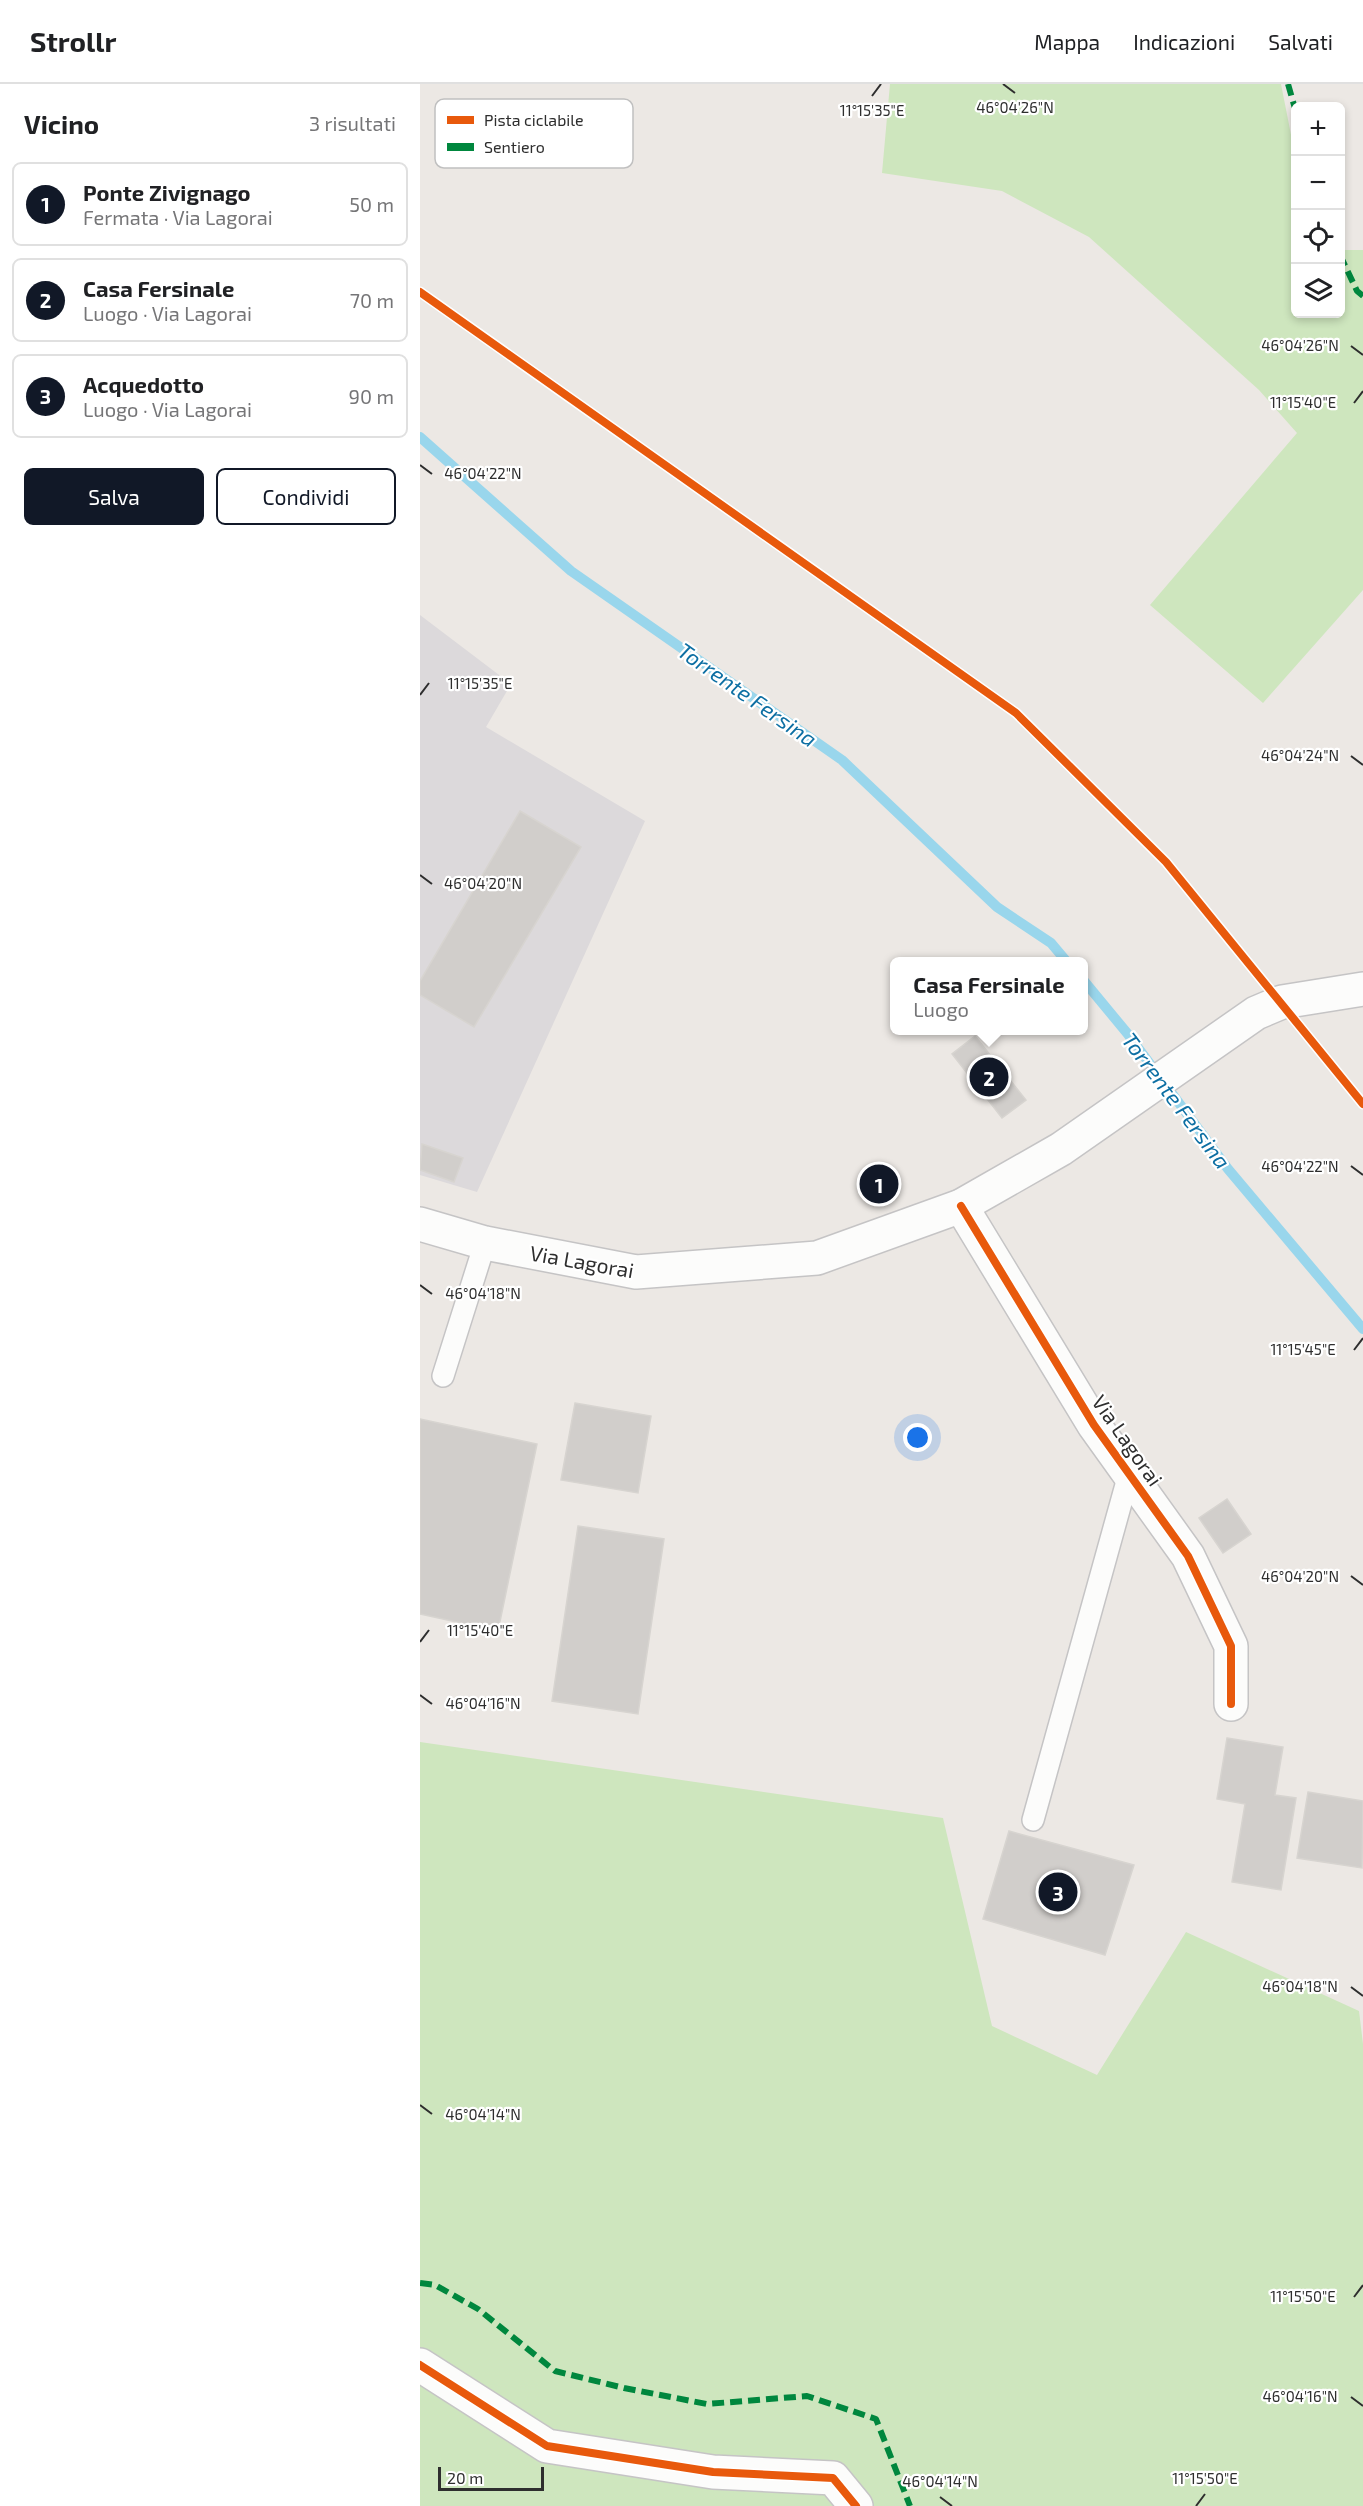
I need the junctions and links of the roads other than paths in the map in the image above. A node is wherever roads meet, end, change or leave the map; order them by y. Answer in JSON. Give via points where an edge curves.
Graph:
{"nodes":[{"id":1,"x":1363,"y":988,"type":"edge"},
{"id":2,"x":961,"y":1206,"type":"junction"},
{"id":3,"x":420,"y":1224,"type":"edge"},
{"id":4,"x":485,"y":1243,"type":"junction"},
{"id":5,"x":443,"y":1376,"type":"dead end"},
{"id":6,"x":1130,"y":1474,"type":"junction"},
{"id":7,"x":1231,"y":1704,"type":"dead end"},
{"id":8,"x":1033,"y":1820,"type":"dead end"},
{"id":9,"x":420,"y":2365,"type":"edge"},
{"id":10,"x":856,"y":2506,"type":"edge"}],
"edges":[{"from":1,"to":2,"type":"street","via":[[1282,1002],[1256,1013],[1061,1149]]},
{"from":2,"to":4,"type":"street","name":"Via Lagorai","via":[[817,1258],[794,1260],[636,1272]]},
{"from":2,"to":6,"type":"street","name":"Via Lagorai","via":[[1094,1425]]},
{"from":3,"to":4,"type":"street","name":"Via Lagorai"},
{"from":4,"to":5,"type":"lane"},
{"from":6,"to":7,"type":"street","name":"Via Lagorai","via":[[1188,1556],[1231,1646]]},
{"from":6,"to":8,"type":"lane","name":"Via Lagorai"},
{"from":9,"to":10,"type":"street","via":[[547,2446],[713,2472],[833,2478]]}]}
